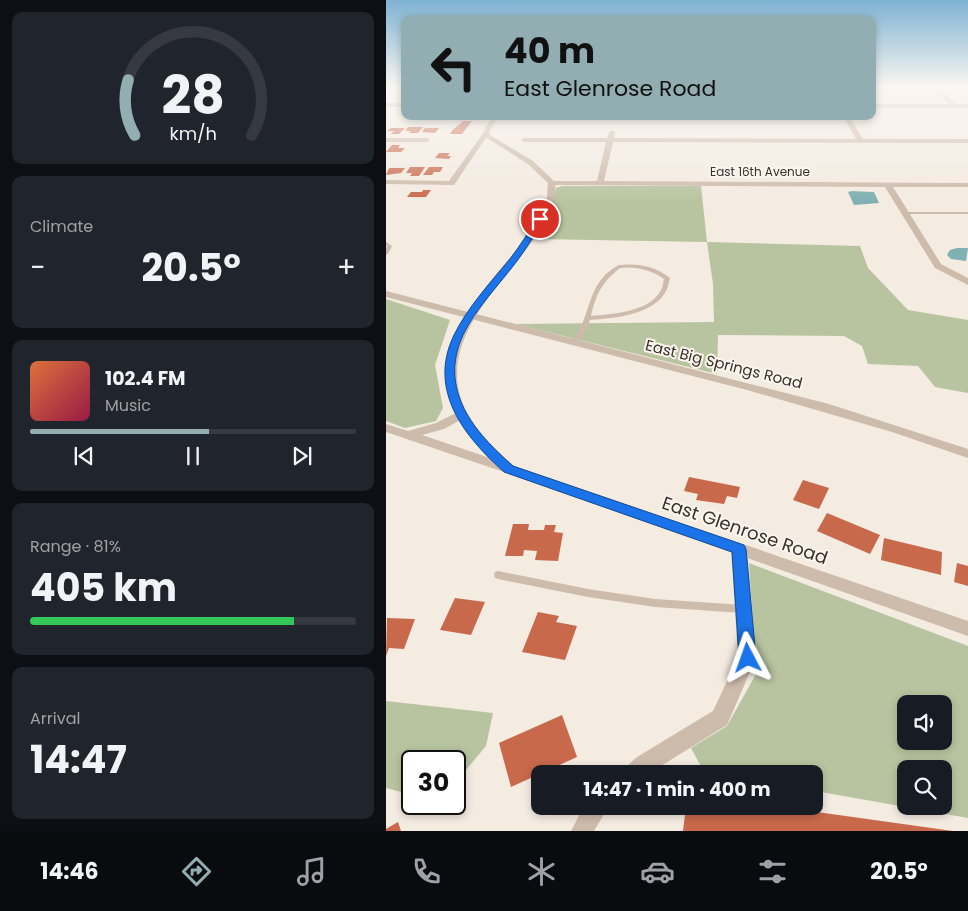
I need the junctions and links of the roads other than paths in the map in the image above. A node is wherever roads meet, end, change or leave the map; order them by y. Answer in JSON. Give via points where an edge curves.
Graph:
{"nodes":[{"id":1,"x":490,"y":125,"type":"edge"},
{"id":2,"x":851,"y":125,"type":"edge"},
{"id":3,"x":486,"y":132,"type":"junction"},
{"id":4,"x":612,"y":132,"type":"dead end"},
{"id":5,"x":386,"y":140,"type":"edge"},
{"id":6,"x":426,"y":140,"type":"dead end"},
{"id":7,"x":524,"y":140,"type":"dead end"},
{"id":8,"x":610,"y":140,"type":"junction"},
{"id":9,"x":861,"y":141,"type":"junction"},
{"id":10,"x":968,"y":141,"type":"edge"},
{"id":11,"x":386,"y":182,"type":"edge"},
{"id":12,"x":552,"y":183,"type":"junction"},
{"id":13,"x":600,"y":183,"type":"junction"},
{"id":14,"x":888,"y":184,"type":"junction"},
{"id":15,"x":968,"y":185,"type":"edge"},
{"id":16,"x":906,"y":213,"type":"junction"},
{"id":17,"x":968,"y":213,"type":"edge"},
{"id":18,"x":386,"y":243,"type":"edge"},
{"id":19,"x":386,"y":254,"type":"edge"},
{"id":20,"x":968,"y":282,"type":"edge"},
{"id":21,"x":386,"y":294,"type":"edge"},
{"id":22,"x":469,"y":318,"type":"junction"},
{"id":23,"x":588,"y":318,"type":"junction"},
{"id":24,"x":574,"y":343,"type":"junction"},
{"id":25,"x":460,"y":415,"type":"junction"},
{"id":26,"x":386,"y":428,"type":"edge"},
{"id":27,"x":408,"y":435,"type":"junction"},
{"id":28,"x":968,"y":454,"type":"edge"},
{"id":29,"x":509,"y":469,"type":"junction"},
{"id":30,"x":739,"y":549,"type":"junction"},
{"id":31,"x":498,"y":575,"type":"dead end"},
{"id":32,"x":744,"y":610,"type":"junction"},
{"id":33,"x":968,"y":629,"type":"edge"},
{"id":34,"x":643,"y":765,"type":"edge"},
{"id":35,"x":591,"y":815,"type":"edge"},
{"id":36,"x":582,"y":831,"type":"edge"}],
"edges":[{"from":1,"to":3,"type":"street"},
{"from":2,"to":9,"type":"street"},
{"from":3,"to":11,"type":"street","via":[[451,183]]},
{"from":3,"to":12,"type":"street","via":[[489,138],[525,157]]},
{"from":4,"to":8,"type":"street"},
{"from":5,"to":6,"type":"street"},
{"from":7,"to":8,"type":"street"},
{"from":8,"to":9,"type":"street"},
{"from":8,"to":13,"type":"street"},
{"from":9,"to":10,"type":"street"},
{"from":12,"to":13,"type":"street","name":"East 16th Avenue"},
{"from":12,"to":22,"type":"street","via":[[550,202],[540,219]]},
{"from":13,"to":14,"type":"street","name":"East 16th Avenue"},
{"from":14,"to":15,"type":"street","name":"East 16th Avenue"},
{"from":14,"to":16,"type":"street"},
{"from":16,"to":17,"type":"lane"},
{"from":16,"to":20,"type":"street","via":[[938,266]]},
{"from":18,"to":19,"type":"lane","via":[[390,246]]},
{"from":21,"to":22,"type":"street"},
{"from":22,"to":24,"type":"street","name":"East Big Springs Road"},
{"from":22,"to":25,"type":"street","via":[[452,351],[452,393]]},
{"from":23,"to":23,"type":"lane","via":[[643,309],[666,287],[667,278],[658,271],[618,267],[600,283],[592,297]]},
{"from":23,"to":24,"type":"lane"},
{"from":24,"to":28,"type":"street","name":"East Big Springs Road","via":[[760,388]]},
{"from":25,"to":27,"type":"street","via":[[440,426]]},
{"from":25,"to":29,"type":"street","via":[[487,450]]},
{"from":26,"to":27,"type":"street","name":"East Glenrose Road"},
{"from":27,"to":29,"type":"street","name":"East Glenrose Road"},
{"from":29,"to":30,"type":"street","name":"East Glenrose Road"},
{"from":30,"to":32,"type":"street"},
{"from":30,"to":33,"type":"street","name":"East Glenrose Road"},
{"from":31,"to":32,"type":"lane","via":[[655,603]]},
{"from":32,"to":34,"type":"street","via":[[748,658],[720,718]]},
{"from":35,"to":36,"type":"street"}]}
